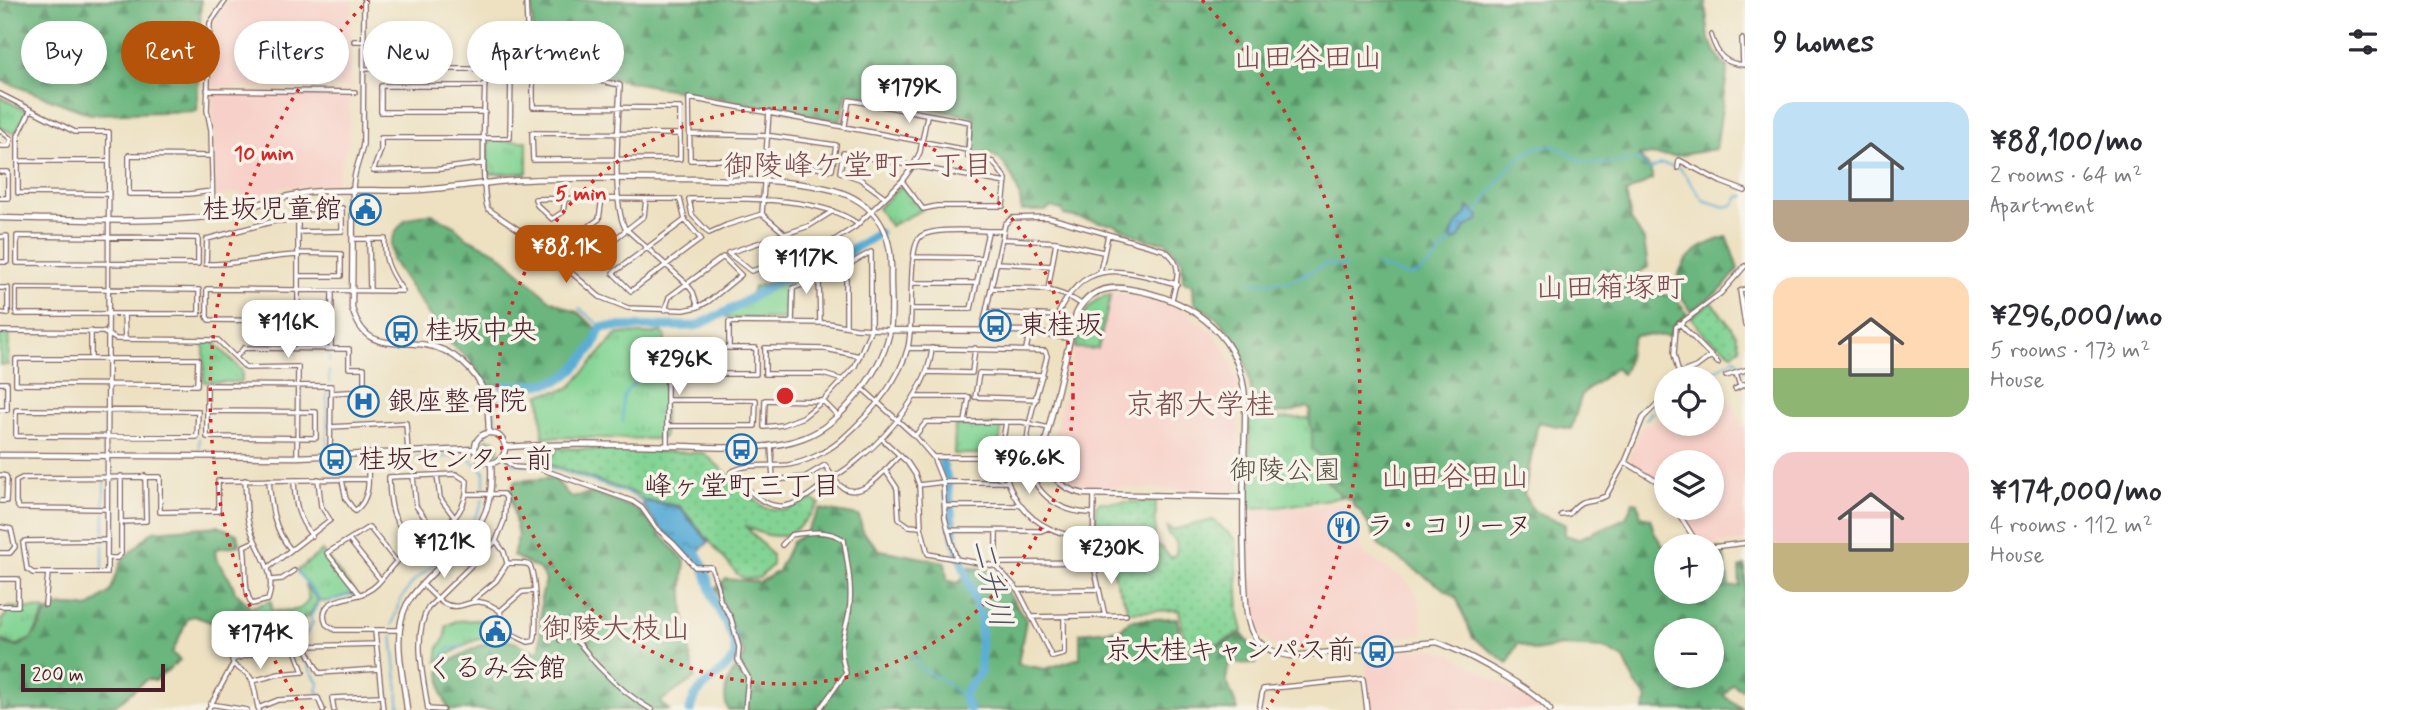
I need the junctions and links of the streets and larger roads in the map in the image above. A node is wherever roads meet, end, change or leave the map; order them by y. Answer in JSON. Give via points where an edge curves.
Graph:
{"nodes":[{"id":1,"x":226,"y":0,"type":"edge"},
{"id":2,"x":364,"y":0,"type":"edge"},
{"id":3,"x":526,"y":0,"type":"edge"},
{"id":4,"x":363,"y":21,"type":"edge"},
{"id":5,"x":528,"y":21,"type":"edge"},
{"id":6,"x":1711,"y":35,"type":"dead end"},
{"id":7,"x":1742,"y":39,"type":"dead end"},
{"id":8,"x":355,"y":41,"type":"dead end"},
{"id":9,"x":363,"y":41,"type":"edge"},
{"id":10,"x":1744,"y":65,"type":"edge"},
{"id":11,"x":364,"y":84,"type":"edge"},
{"id":12,"x":511,"y":84,"type":"edge"},
{"id":13,"x":532,"y":84,"type":"edge"},
{"id":14,"x":615,"y":84,"type":"edge"},
{"id":15,"x":485,"y":86,"type":"joint"},
{"id":16,"x":207,"y":90,"type":"junction"},
{"id":17,"x":355,"y":92,"type":"dead end"},
{"id":18,"x":0,"y":94,"type":"edge"},
{"id":19,"x":619,"y":108,"type":"junction"},
{"id":20,"x":31,"y":110,"type":"junction"},
{"id":21,"x":485,"y":112,"type":"junction"},
{"id":22,"x":769,"y":112,"type":"junction"},
{"id":23,"x":927,"y":116,"type":"junction"},
{"id":24,"x":845,"y":126,"type":"junction"},
{"id":25,"x":0,"y":131,"type":"edge"},
{"id":26,"x":618,"y":134,"type":"junction"},
{"id":27,"x":680,"y":134,"type":"junction"},
{"id":28,"x":690,"y":134,"type":"junction"},
{"id":29,"x":766,"y":136,"type":"junction"},
{"id":30,"x":485,"y":138,"type":"junction"},
{"id":31,"x":922,"y":142,"type":"junction"},
{"id":32,"x":0,"y":146,"type":"edge"},
{"id":33,"x":967,"y":150,"type":"junction"},
{"id":34,"x":211,"y":156,"type":"junction"},
{"id":35,"x":618,"y":159,"type":"junction"},
{"id":36,"x":765,"y":160,"type":"junction"},
{"id":37,"x":18,"y":161,"type":"junction"},
{"id":38,"x":109,"y":161,"type":"junction"},
{"id":39,"x":485,"y":163,"type":"junction"},
{"id":40,"x":913,"y":166,"type":"junction"},
{"id":41,"x":1678,"y":167,"type":"dead end"},
{"id":42,"x":0,"y":172,"type":"edge"},
{"id":43,"x":618,"y":179,"type":"junction"},
{"id":44,"x":764,"y":181,"type":"junction"},
{"id":45,"x":902,"y":181,"type":"junction"},
{"id":46,"x":1006,"y":183,"type":"junction"},
{"id":47,"x":485,"y":184,"type":"junction"},
{"id":48,"x":353,"y":190,"type":"junction"},
{"id":49,"x":212,"y":191,"type":"junction"},
{"id":50,"x":1745,"y":191,"type":"edge"},
{"id":51,"x":109,"y":194,"type":"junction"},
{"id":52,"x":298,"y":194,"type":"junction"},
{"id":53,"x":885,"y":197,"type":"junction"},
{"id":54,"x":0,"y":198,"type":"edge"},
{"id":55,"x":602,"y":198,"type":"junction"},
{"id":56,"x":619,"y":198,"type":"junction"},
{"id":57,"x":565,"y":199,"type":"junction"},
{"id":58,"x":646,"y":199,"type":"junction"},
{"id":59,"x":763,"y":200,"type":"junction"},
{"id":60,"x":298,"y":210,"type":"junction"},
{"id":61,"x":834,"y":211,"type":"junction"},
{"id":62,"x":871,"y":212,"type":"junction"},
{"id":63,"x":762,"y":214,"type":"junction"},
{"id":64,"x":213,"y":215,"type":"junction"},
{"id":65,"x":0,"y":218,"type":"edge"},
{"id":66,"x":108,"y":219,"type":"junction"},
{"id":67,"x":298,"y":219,"type":"junction"},
{"id":68,"x":685,"y":220,"type":"junction"},
{"id":69,"x":858,"y":224,"type":"junction"},
{"id":70,"x":628,"y":230,"type":"junction"},
{"id":71,"x":298,"y":232,"type":"junction"},
{"id":72,"x":988,"y":232,"type":"junction"},
{"id":73,"x":1003,"y":232,"type":"junction"},
{"id":74,"x":785,"y":234,"type":"junction"},
{"id":75,"x":1108,"y":235,"type":"junction"},
{"id":76,"x":0,"y":237,"type":"edge"},
{"id":77,"x":108,"y":237,"type":"junction"},
{"id":78,"x":353,"y":239,"type":"junction"},
{"id":79,"x":369,"y":239,"type":"junction"},
{"id":80,"x":1002,"y":239,"type":"junction"},
{"id":81,"x":1056,"y":242,"type":"junction"},
{"id":82,"x":647,"y":247,"type":"junction"},
{"id":83,"x":1103,"y":252,"type":"junction"},
{"id":84,"x":298,"y":254,"type":"junction"},
{"id":85,"x":803,"y":255,"type":"junction"},
{"id":86,"x":912,"y":257,"type":"junction"},
{"id":87,"x":982,"y":258,"type":"junction"},
{"id":88,"x":0,"y":262,"type":"edge"},
{"id":89,"x":108,"y":263,"type":"junction"},
{"id":90,"x":997,"y":263,"type":"junction"},
{"id":91,"x":667,"y":265,"type":"junction"},
{"id":92,"x":1052,"y":266,"type":"junction"},
{"id":93,"x":1745,"y":266,"type":"edge"},
{"id":94,"x":1100,"y":272,"type":"junction"},
{"id":95,"x":298,"y":276,"type":"junction"},
{"id":96,"x":686,"y":283,"type":"junction"},
{"id":97,"x":912,"y":283,"type":"junction"},
{"id":98,"x":977,"y":283,"type":"junction"},
{"id":99,"x":1177,"y":284,"type":"junction"},
{"id":100,"x":0,"y":288,"type":"edge"},
{"id":101,"x":991,"y":288,"type":"junction"},
{"id":102,"x":108,"y":289,"type":"junction"},
{"id":103,"x":1745,"y":289,"type":"edge"},
{"id":104,"x":298,"y":290,"type":"junction"},
{"id":105,"x":332,"y":290,"type":"junction"},
{"id":106,"x":1048,"y":290,"type":"junction"},
{"id":107,"x":352,"y":291,"type":"junction"},
{"id":108,"x":370,"y":291,"type":"junction"},
{"id":109,"x":1067,"y":294,"type":"junction"},
{"id":110,"x":1172,"y":299,"type":"junction"},
{"id":111,"x":1081,"y":303,"type":"junction"},
{"id":112,"x":298,"y":305,"type":"junction"},
{"id":113,"x":332,"y":306,"type":"junction"},
{"id":114,"x":698,"y":307,"type":"junction"},
{"id":115,"x":912,"y":309,"type":"junction"},
{"id":116,"x":665,"y":310,"type":"junction"},
{"id":117,"x":986,"y":312,"type":"junction"},
{"id":118,"x":0,"y":313,"type":"edge"},
{"id":119,"x":108,"y":314,"type":"junction"},
{"id":120,"x":124,"y":314,"type":"junction"},
{"id":121,"x":1034,"y":314,"type":"junction"},
{"id":122,"x":298,"y":321,"type":"junction"},
{"id":123,"x":792,"y":323,"type":"junction"},
{"id":124,"x":820,"y":323,"type":"junction"},
{"id":125,"x":1679,"y":323,"type":"junction"},
{"id":126,"x":1745,"y":325,"type":"edge"},
{"id":127,"x":846,"y":326,"type":"junction"},
{"id":128,"x":871,"y":329,"type":"junction"},
{"id":129,"x":911,"y":329,"type":"junction"},
{"id":130,"x":891,"y":330,"type":"junction"},
{"id":131,"x":0,"y":331,"type":"edge"},
{"id":132,"x":91,"y":331,"type":"junction"},
{"id":133,"x":298,"y":331,"type":"junction"},
{"id":134,"x":331,"y":331,"type":"junction"},
{"id":135,"x":982,"y":331,"type":"junction"},
{"id":136,"x":1030,"y":332,"type":"junction"},
{"id":137,"x":108,"y":334,"type":"junction"},
{"id":138,"x":1070,"y":338,"type":"junction"},
{"id":139,"x":125,"y":339,"type":"junction"},
{"id":140,"x":298,"y":348,"type":"junction"},
{"id":141,"x":331,"y":348,"type":"junction"},
{"id":142,"x":729,"y":348,"type":"junction"},
{"id":143,"x":908,"y":348,"type":"junction"},
{"id":144,"x":932,"y":348,"type":"junction"},
{"id":145,"x":975,"y":348,"type":"junction"},
{"id":146,"x":1026,"y":349,"type":"junction"},
{"id":147,"x":861,"y":356,"type":"junction"},
{"id":148,"x":1711,"y":356,"type":"junction"},
{"id":149,"x":236,"y":357,"type":"junction"},
{"id":150,"x":91,"y":359,"type":"junction"},
{"id":151,"x":108,"y":359,"type":"junction"},
{"id":152,"x":1718,"y":363,"type":"dead end"},
{"id":153,"x":1677,"y":366,"type":"edge"},
{"id":154,"x":1697,"y":366,"type":"edge"},
{"id":155,"x":1745,"y":370,"type":"edge"},
{"id":156,"x":927,"y":372,"type":"junction"},
{"id":157,"x":1736,"y":373,"type":"junction"},
{"id":158,"x":667,"y":374,"type":"junction"},
{"id":159,"x":1042,"y":376,"type":"junction"},
{"id":160,"x":1726,"y":376,"type":"dead end"},
{"id":161,"x":843,"y":380,"type":"junction"},
{"id":162,"x":0,"y":383,"type":"edge"},
{"id":163,"x":108,"y":385,"type":"junction"},
{"id":164,"x":1743,"y":385,"type":"edge"},
{"id":165,"x":298,"y":386,"type":"junction"},
{"id":166,"x":862,"y":388,"type":"junction"},
{"id":167,"x":1735,"y":389,"type":"dead end"},
{"id":168,"x":331,"y":393,"type":"junction"},
{"id":169,"x":914,"y":397,"type":"junction"},
{"id":170,"x":1037,"y":399,"type":"junction"},
{"id":171,"x":667,"y":400,"type":"junction"},
{"id":172,"x":823,"y":401,"type":"junction"},
{"id":173,"x":877,"y":402,"type":"junction"},
{"id":174,"x":1654,"y":407,"type":"edge"},
{"id":175,"x":0,"y":410,"type":"edge"},
{"id":176,"x":108,"y":411,"type":"junction"},
{"id":177,"x":207,"y":411,"type":"junction"},
{"id":178,"x":297,"y":412,"type":"junction"},
{"id":179,"x":837,"y":416,"type":"junction"},
{"id":180,"x":897,"y":419,"type":"junction"},
{"id":181,"x":965,"y":422,"type":"junction"},
{"id":182,"x":1006,"y":422,"type":"junction"},
{"id":183,"x":1031,"y":424,"type":"junction"},
{"id":184,"x":667,"y":426,"type":"junction"},
{"id":185,"x":330,"y":427,"type":"junction"},
{"id":186,"x":1049,"y":428,"type":"junction"},
{"id":187,"x":489,"y":433,"type":"junction"},
{"id":188,"x":915,"y":436,"type":"junction"},
{"id":189,"x":107,"y":437,"type":"junction"},
{"id":190,"x":297,"y":438,"type":"junction"},
{"id":191,"x":881,"y":438,"type":"junction"},
{"id":192,"x":771,"y":445,"type":"junction"},
{"id":193,"x":667,"y":446,"type":"junction"},
{"id":194,"x":506,"y":447,"type":"junction"},
{"id":195,"x":475,"y":449,"type":"junction"},
{"id":196,"x":408,"y":452,"type":"junction"},
{"id":197,"x":367,"y":454,"type":"junction"},
{"id":198,"x":0,"y":455,"type":"edge"},
{"id":199,"x":900,"y":455,"type":"junction"},
{"id":200,"x":107,"y":456,"type":"junction"},
{"id":201,"x":297,"y":457,"type":"junction"},
{"id":202,"x":330,"y":457,"type":"junction"},
{"id":203,"x":933,"y":457,"type":"junction"},
{"id":204,"x":1002,"y":457,"type":"junction"},
{"id":205,"x":502,"y":458,"type":"junction"},
{"id":206,"x":1625,"y":462,"type":"junction"},
{"id":207,"x":491,"y":463,"type":"junction"},
{"id":208,"x":772,"y":465,"type":"junction"},
{"id":209,"x":885,"y":470,"type":"junction"},
{"id":210,"x":0,"y":475,"type":"edge"},
{"id":211,"x":437,"y":475,"type":"junction"},
{"id":212,"x":121,"y":476,"type":"junction"},
{"id":213,"x":145,"y":476,"type":"junction"},
{"id":214,"x":413,"y":476,"type":"junction"},
{"id":215,"x":833,"y":477,"type":"junction"},
{"id":216,"x":107,"y":478,"type":"junction"},
{"id":217,"x":318,"y":479,"type":"junction"},
{"id":218,"x":342,"y":479,"type":"junction"},
{"id":219,"x":368,"y":479,"type":"junction"},
{"id":220,"x":245,"y":480,"type":"junction"},
{"id":221,"x":270,"y":480,"type":"junction"},
{"id":222,"x":294,"y":480,"type":"junction"},
{"id":223,"x":1654,"y":480,"type":"edge"},
{"id":224,"x":943,"y":482,"type":"junction"},
{"id":225,"x":1007,"y":482,"type":"junction"},
{"id":226,"x":919,"y":485,"type":"junction"},
{"id":227,"x":466,"y":494,"type":"junction"},
{"id":228,"x":491,"y":495,"type":"junction"},
{"id":229,"x":1094,"y":495,"type":"junction"},
{"id":230,"x":1243,"y":497,"type":"junction"},
{"id":231,"x":0,"y":501,"type":"edge"},
{"id":232,"x":1019,"y":504,"type":"junction"},
{"id":233,"x":945,"y":506,"type":"junction"},
{"id":234,"x":107,"y":509,"type":"junction"},
{"id":235,"x":1093,"y":513,"type":"junction"},
{"id":236,"x":1561,"y":515,"type":"dead end"},
{"id":237,"x":455,"y":518,"type":"junction"},
{"id":238,"x":121,"y":522,"type":"junction"},
{"id":239,"x":0,"y":527,"type":"edge"},
{"id":240,"x":921,"y":527,"type":"junction"},
{"id":241,"x":1048,"y":528,"type":"junction"},
{"id":242,"x":948,"y":530,"type":"junction"},
{"id":243,"x":996,"y":531,"type":"junction"},
{"id":244,"x":437,"y":533,"type":"junction"},
{"id":245,"x":312,"y":536,"type":"junction"},
{"id":246,"x":1093,"y":538,"type":"junction"},
{"id":247,"x":107,"y":540,"type":"junction"},
{"id":248,"x":349,"y":540,"type":"junction"},
{"id":249,"x":255,"y":541,"type":"junction"},
{"id":250,"x":496,"y":541,"type":"junction"},
{"id":251,"x":1745,"y":543,"type":"edge"},
{"id":252,"x":782,"y":545,"type":"dead end"},
{"id":253,"x":1724,"y":546,"type":"edge"},
{"id":254,"x":416,"y":548,"type":"junction"},
{"id":255,"x":291,"y":550,"type":"junction"},
{"id":256,"x":0,"y":553,"type":"edge"},
{"id":257,"x":107,"y":558,"type":"junction"},
{"id":258,"x":956,"y":558,"type":"junction"},
{"id":259,"x":397,"y":562,"type":"junction"},
{"id":260,"x":1093,"y":562,"type":"junction"},
{"id":261,"x":507,"y":563,"type":"junction"},
{"id":262,"x":996,"y":566,"type":"junction"},
{"id":263,"x":269,"y":568,"type":"junction"},
{"id":264,"x":48,"y":573,"type":"junction"},
{"id":265,"x":0,"y":579,"type":"edge"},
{"id":266,"x":294,"y":579,"type":"dead end"},
{"id":267,"x":380,"y":579,"type":"junction"},
{"id":268,"x":271,"y":580,"type":"junction"},
{"id":269,"x":422,"y":584,"type":"junction"},
{"id":270,"x":1099,"y":589,"type":"junction"},
{"id":271,"x":1018,"y":590,"type":"junction"},
{"id":272,"x":533,"y":591,"type":"junction"},
{"id":273,"x":360,"y":595,"type":"junction"},
{"id":274,"x":47,"y":599,"type":"junction"},
{"id":275,"x":437,"y":599,"type":"junction"},
{"id":276,"x":54,"y":600,"type":"dead end"},
{"id":277,"x":473,"y":600,"type":"junction"},
{"id":278,"x":45,"y":605,"type":"dead end"},
{"id":279,"x":0,"y":606,"type":"edge"},
{"id":280,"x":500,"y":611,"type":"junction"},
{"id":281,"x":1126,"y":615,"type":"dead end"},
{"id":282,"x":1105,"y":616,"type":"junction"},
{"id":283,"x":1031,"y":617,"type":"junction"},
{"id":284,"x":1064,"y":617,"type":"junction"},
{"id":285,"x":400,"y":630,"type":"junction"},
{"id":286,"x":301,"y":631,"type":"dead end"},
{"id":287,"x":375,"y":631,"type":"junction"},
{"id":288,"x":559,"y":640,"type":"dead end"},
{"id":289,"x":376,"y":644,"type":"junction"},
{"id":290,"x":232,"y":662,"type":"junction"},
{"id":291,"x":379,"y":669,"type":"junction"},
{"id":292,"x":253,"y":681,"type":"junction"},
{"id":293,"x":382,"y":696,"type":"junction"},
{"id":294,"x":210,"y":704,"type":"junction"},
{"id":295,"x":259,"y":709,"type":"edge"},
{"id":296,"x":208,"y":710,"type":"edge"},
{"id":297,"x":247,"y":710,"type":"edge"},
{"id":298,"x":323,"y":710,"type":"edge"},
{"id":299,"x":334,"y":710,"type":"edge"},
{"id":300,"x":383,"y":710,"type":"edge"},
{"id":301,"x":407,"y":710,"type":"edge"},
{"id":302,"x":428,"y":710,"type":"edge"},
{"id":303,"x":443,"y":710,"type":"edge"},
{"id":304,"x":652,"y":710,"type":"edge"},
{"id":305,"x":745,"y":710,"type":"edge"},
{"id":306,"x":819,"y":710,"type":"edge"},
{"id":307,"x":1259,"y":710,"type":"edge"},
{"id":308,"x":1367,"y":710,"type":"edge"},
{"id":309,"x":1550,"y":710,"type":"edge"}],
"edges":[{"from":1,"to":16,"type":"street","via":[[210,23]]},
{"from":2,"to":4,"type":"street"},
{"from":3,"to":5,"type":"street"},
{"from":6,"to":10,"type":"street","via":[[1725,61]]},
{"from":7,"to":10,"type":"street"},
{"from":8,"to":9,"type":"street"},
{"from":11,"to":48,"type":"street","via":[[362,154]]},
{"from":12,"to":30,"type":"street","via":[[510,138]]},
{"from":13,"to":19,"type":"street","via":[[533,107]]},
{"from":14,"to":19,"type":"street","via":[[620,85]]},
{"from":15,"to":21,"type":"street"},
{"from":15,"to":21,"type":"street","via":[[381,86],[381,112]]},
{"from":16,"to":17,"type":"street"},
{"from":16,"to":34,"type":"street"},
{"from":18,"to":20,"type":"street"},
{"from":19,"to":26,"type":"street"},
{"from":19,"to":27,"type":"street","via":[[680,108]]},
{"from":20,"to":37,"type":"street","via":[[18,136]]},
{"from":20,"to":38,"type":"street","via":[[75,132],[109,132]]},
{"from":21,"to":30,"type":"street"},
{"from":22,"to":24,"type":"street"},
{"from":22,"to":28,"type":"street","via":[[689,98]]},
{"from":22,"to":29,"type":"street"},
{"from":23,"to":24,"type":"street","via":[[849,100]]},
{"from":23,"to":31,"type":"street"},
{"from":23,"to":33,"type":"street","via":[[970,122]]},
{"from":24,"to":31,"type":"street"},
{"from":25,"to":32,"type":"street","via":[[11,139],[9,146]]},
{"from":26,"to":27,"type":"street"},
{"from":26,"to":35,"type":"street"},
{"from":26,"to":35,"type":"street","via":[[532,133],[533,160]]},
{"from":27,"to":35,"type":"street","via":[[680,159]]},
{"from":28,"to":29,"type":"street"},
{"from":28,"to":36,"type":"street","via":[[690,160]]},
{"from":29,"to":36,"type":"street"},
{"from":29,"to":36,"type":"street","via":[[836,145],[832,170]]},
{"from":30,"to":39,"type":"street"},
{"from":30,"to":39,"type":"street","via":[[381,138],[373,171]]},
{"from":31,"to":33,"type":"street"},
{"from":31,"to":40,"type":"street"},
{"from":33,"to":46,"type":"street","via":[[968,157],[993,162]]},
{"from":34,"to":49,"type":"street"},
{"from":34,"to":49,"type":"street","via":[[128,155],[128,194]]},
{"from":35,"to":43,"type":"street"},
{"from":36,"to":44,"type":"street"},
{"from":37,"to":38,"type":"street"},
{"from":37,"to":51,"type":"street","via":[[18,193]]},
{"from":38,"to":51,"type":"street"},
{"from":39,"to":47,"type":"street"},
{"from":40,"to":45,"type":"street"},
{"from":40,"to":46,"type":"street"},
{"from":40,"to":53,"type":"street","via":[[843,153],[840,172],[860,179]]},
{"from":41,"to":50,"type":"street","via":[[1679,160]]},
{"from":42,"to":54,"type":"street","via":[[8,172],[8,198]]},
{"from":43,"to":44,"type":"street"},
{"from":43,"to":47,"type":"street"},
{"from":43,"to":56,"type":"street"},
{"from":44,"to":59,"type":"street"},
{"from":44,"to":62,"type":"street","via":[[841,192]]},
{"from":45,"to":46,"type":"street","via":[[923,209],[1003,206]]},
{"from":45,"to":53,"type":"street"},
{"from":47,"to":48,"type":"street"},
{"from":47,"to":116,"type":"street","via":[[488,209],[600,297],[628,308]]},
{"from":48,"to":52,"type":"street"},
{"from":48,"to":78,"type":"street"},
{"from":49,"to":64,"type":"street"},
{"from":51,"to":66,"type":"street"},
{"from":52,"to":60,"type":"street"},
{"from":52,"to":64,"type":"street"},
{"from":53,"to":62,"type":"street"},
{"from":55,"to":56,"type":"street"},
{"from":55,"to":57,"type":"street"},
{"from":55,"to":70,"type":"street","via":[[599,219],[573,238],[593,256]]},
{"from":56,"to":58,"type":"street"},
{"from":56,"to":70,"type":"street","via":[[620,216]]},
{"from":57,"to":57,"type":"street","via":[[545,199],[535,199],[552,219],[563,212]]},
{"from":58,"to":68,"type":"street","via":[[680,199]]},
{"from":58,"to":70,"type":"street","via":[[644,216]]},
{"from":59,"to":61,"type":"street"},
{"from":59,"to":63,"type":"street"},
{"from":59,"to":63,"type":"street","via":[[689,199],[694,219],[709,233]]},
{"from":60,"to":67,"type":"street"},
{"from":60,"to":71,"type":"street","via":[[342,208],[341,231]]},
{"from":61,"to":69,"type":"street"},
{"from":61,"to":74,"type":"street"},
{"from":62,"to":69,"type":"street"},
{"from":62,"to":130,"type":"street","via":[[886,231],[890,245]]},
{"from":63,"to":74,"type":"street"},
{"from":64,"to":66,"type":"street"},
{"from":65,"to":66,"type":"street"},
{"from":66,"to":77,"type":"street"},
{"from":67,"to":71,"type":"street"},
{"from":67,"to":84,"type":"street","via":[[207,239],[206,264]]},
{"from":68,"to":82,"type":"street"},
{"from":68,"to":91,"type":"street","via":[[701,239]]},
{"from":69,"to":85,"type":"street"},
{"from":70,"to":82,"type":"street"},
{"from":71,"to":84,"type":"street"},
{"from":72,"to":73,"type":"street"},
{"from":72,"to":86,"type":"street","via":[[928,232],[916,241]]},
{"from":72,"to":87,"type":"street"},
{"from":73,"to":75,"type":"street","via":[[1012,218],[1047,217]]},
{"from":73,"to":80,"type":"street"},
{"from":74,"to":85,"type":"street"},
{"from":74,"to":85,"type":"street","via":[[728,253],[751,271]]},
{"from":75,"to":83,"type":"street"},
{"from":75,"to":99,"type":"street","via":[[1172,255],[1177,263]]},
{"from":76,"to":88,"type":"street","via":[[7,236],[7,262]]},
{"from":77,"to":89,"type":"street"},
{"from":77,"to":89,"type":"street","via":[[198,238],[198,264]]},
{"from":77,"to":89,"type":"street","via":[[17,236],[17,263]]},
{"from":78,"to":79,"type":"street"},
{"from":78,"to":107,"type":"street"},
{"from":79,"to":108,"type":"street"},
{"from":79,"to":108,"type":"street","via":[[385,239],[387,264],[403,291]]},
{"from":80,"to":81,"type":"street"},
{"from":80,"to":90,"type":"street"},
{"from":81,"to":83,"type":"street"},
{"from":81,"to":92,"type":"street"},
{"from":82,"to":91,"type":"street"},
{"from":82,"to":91,"type":"street","via":[[613,273],[631,291]]},
{"from":83,"to":94,"type":"street"},
{"from":84,"to":95,"type":"street"},
{"from":84,"to":95,"type":"street","via":[[341,254],[341,275]]},
{"from":86,"to":87,"type":"street"},
{"from":86,"to":97,"type":"street"},
{"from":87,"to":98,"type":"street"},
{"from":89,"to":102,"type":"street"},
{"from":90,"to":92,"type":"street"},
{"from":90,"to":101,"type":"street"},
{"from":91,"to":96,"type":"street"},
{"from":92,"to":106,"type":"street"},
{"from":93,"to":125,"type":"street","via":[[1721,293]]},
{"from":94,"to":99,"type":"street","via":[[1131,272]]},
{"from":94,"to":109,"type":"street"},
{"from":95,"to":104,"type":"street"},
{"from":96,"to":114,"type":"street"},
{"from":96,"to":114,"type":"street","via":[[723,257],[741,275]]},
{"from":96,"to":116,"type":"street","via":[[669,297]]},
{"from":97,"to":98,"type":"street"},
{"from":97,"to":115,"type":"street"},
{"from":98,"to":115,"type":"street","via":[[971,309]]},
{"from":99,"to":110,"type":"street"},
{"from":100,"to":118,"type":"street","via":[[8,288],[8,313]]},
{"from":101,"to":106,"type":"street"},
{"from":101,"to":117,"type":"street"},
{"from":102,"to":119,"type":"street"},
{"from":102,"to":119,"type":"street","via":[[16,288],[16,314]]},
{"from":102,"to":120,"type":"street","via":[[200,290],[199,314]]},
{"from":103,"to":126,"type":"street","via":[[1740,291]]},
{"from":104,"to":105,"type":"street"},
{"from":104,"to":112,"type":"street"},
{"from":104,"to":122,"type":"street","via":[[207,289],[209,320]]},
{"from":105,"to":107,"type":"street"},
{"from":105,"to":113,"type":"street"},
{"from":106,"to":109,"type":"street"},
{"from":107,"to":108,"type":"street"},
{"from":107,"to":187,"type":"street","via":[[355,317],[371,337],[385,344],[436,347],[471,371],[485,393]]},
{"from":109,"to":111,"type":"street"},
{"from":109,"to":121,"type":"street","via":[[1057,316]]},
{"from":110,"to":111,"type":"street","via":[[1111,287]]},
{"from":110,"to":230,"type":"street","via":[[1206,318],[1238,363],[1244,390]]},
{"from":111,"to":138,"type":"street"},
{"from":112,"to":113,"type":"street"},
{"from":112,"to":122,"type":"street"},
{"from":113,"to":134,"type":"street"},
{"from":114,"to":116,"type":"street"},
{"from":115,"to":129,"type":"street"},
{"from":117,"to":121,"type":"street"},
{"from":117,"to":135,"type":"street"},
{"from":119,"to":120,"type":"street"},
{"from":119,"to":137,"type":"street"},
{"from":120,"to":139,"type":"street"},
{"from":121,"to":136,"type":"street"},
{"from":122,"to":133,"type":"street"},
{"from":123,"to":124,"type":"street"},
{"from":123,"to":124,"type":"street","via":[[793,288],[819,279]]},
{"from":123,"to":142,"type":"street","via":[[729,322]]},
{"from":124,"to":127,"type":"street"},
{"from":125,"to":148,"type":"street"},
{"from":125,"to":153,"type":"street","via":[[1674,335]]},
{"from":127,"to":128,"type":"street"},
{"from":127,"to":128,"type":"street","via":[[846,266],[871,252]]},
{"from":128,"to":130,"type":"street"},
{"from":128,"to":147,"type":"street"},
{"from":129,"to":130,"type":"street"},
{"from":129,"to":135,"type":"street"},
{"from":129,"to":143,"type":"street"},
{"from":130,"to":166,"type":"street","via":[[878,364]]},
{"from":131,"to":132,"type":"street"},
{"from":132,"to":137,"type":"street"},
{"from":132,"to":150,"type":"street"},
{"from":133,"to":134,"type":"street"},
{"from":133,"to":140,"type":"street"},
{"from":134,"to":141,"type":"street"},
{"from":135,"to":136,"type":"street"},
{"from":136,"to":138,"type":"street"},
{"from":136,"to":146,"type":"street"},
{"from":137,"to":139,"type":"street"},
{"from":137,"to":151,"type":"street"},
{"from":138,"to":186,"type":"street"},
{"from":139,"to":149,"type":"street","via":[[218,340]]},
{"from":140,"to":141,"type":"street"},
{"from":140,"to":149,"type":"street","via":[[244,348]]},
{"from":141,"to":168,"type":"street","via":[[349,349],[349,368],[364,368],[365,391]]},
{"from":142,"to":158,"type":"street","via":[[667,348]]},
{"from":142,"to":158,"type":"street","via":[[756,348],[756,374]]},
{"from":143,"to":144,"type":"street"},
{"from":143,"to":173,"type":"street","via":[[899,371]]},
{"from":144,"to":145,"type":"street"},
{"from":144,"to":156,"type":"street"},
{"from":145,"to":146,"type":"street"},
{"from":145,"to":156,"type":"street","via":[[972,373]]},
{"from":146,"to":159,"type":"street","via":[[1045,351]]},
{"from":147,"to":161,"type":"street"},
{"from":147,"to":161,"type":"street","via":[[826,349],[765,348],[765,374],[823,374]]},
{"from":148,"to":152,"type":"street"},
{"from":148,"to":154,"type":"street"},
{"from":149,"to":165,"type":"street","via":[[246,368],[298,367]]},
{"from":150,"to":151,"type":"street"},
{"from":150,"to":163,"type":"street","via":[[16,359],[16,384]]},
{"from":151,"to":163,"type":"street"},
{"from":151,"to":163,"type":"street","via":[[198,359],[198,372],[197,385]]},
{"from":155,"to":157,"type":"street"},
{"from":156,"to":169,"type":"street"},
{"from":157,"to":160,"type":"street"},
{"from":157,"to":164,"type":"street"},
{"from":158,"to":171,"type":"street"},
{"from":159,"to":170,"type":"street"},
{"from":159,"to":170,"type":"street","via":[[979,373],[975,397]]},
{"from":161,"to":172,"type":"street"},
{"from":162,"to":175,"type":"street","via":[[7,383],[7,410]]},
{"from":163,"to":176,"type":"street"},
{"from":164,"to":167,"type":"street"},
{"from":165,"to":168,"type":"street","via":[[331,386]]},
{"from":165,"to":177,"type":"street","via":[[207,385]]},
{"from":165,"to":178,"type":"street"},
{"from":166,"to":173,"type":"street"},
{"from":166,"to":179,"type":"street"},
{"from":168,"to":185,"type":"street"},
{"from":169,"to":180,"type":"street"},
{"from":169,"to":181,"type":"street","via":[[969,397]]},
{"from":170,"to":183,"type":"street"},
{"from":171,"to":184,"type":"street"},
{"from":171,"to":184,"type":"street","via":[[756,400],[755,426]]},
{"from":172,"to":172,"type":"street","via":[[803,417],[764,426],[765,400]]},
{"from":172,"to":179,"type":"street"},
{"from":173,"to":180,"type":"street"},
{"from":173,"to":208,"type":"street","via":[[826,450],[800,462]]},
{"from":174,"to":206,"type":"street","via":[[1643,418]]},
{"from":176,"to":189,"type":"street"},
{"from":176,"to":189,"type":"street","via":[[198,411],[197,437]]},
{"from":176,"to":189,"type":"street","via":[[16,410],[16,436]]},
{"from":177,"to":178,"type":"street"},
{"from":177,"to":190,"type":"street","via":[[207,437]]},
{"from":178,"to":190,"type":"street"},
{"from":178,"to":190,"type":"street","via":[[317,412],[316,438]]},
{"from":179,"to":192,"type":"street","via":[[813,434]]},
{"from":180,"to":188,"type":"street"},
{"from":180,"to":191,"type":"street"},
{"from":181,"to":182,"type":"street"},
{"from":181,"to":188,"type":"street","via":[[926,422]]},
{"from":182,"to":183,"type":"street"},
{"from":182,"to":204,"type":"street"},
{"from":183,"to":186,"type":"street"},
{"from":183,"to":235,"type":"street","via":[[1027,464],[1039,489],[1062,508]]},
{"from":184,"to":193,"type":"street"},
{"from":185,"to":196,"type":"street","via":[[406,423]]},
{"from":185,"to":202,"type":"street"},
{"from":186,"to":229,"type":"street","via":[[1045,451],[1051,473],[1068,489]]},
{"from":187,"to":194,"type":"street","via":[[500,436]]},
{"from":187,"to":195,"type":"street","via":[[479,438]]},
{"from":188,"to":203,"type":"street"},
{"from":189,"to":200,"type":"street"},
{"from":190,"to":201,"type":"street"},
{"from":191,"to":199,"type":"street"},
{"from":191,"to":215,"type":"street"},
{"from":192,"to":193,"type":"street"},
{"from":192,"to":208,"type":"street"},
{"from":193,"to":194,"type":"street"},
{"from":194,"to":205,"type":"street"},
{"from":195,"to":196,"type":"street"},
{"from":195,"to":207,"type":"street","via":[[480,459]]},
{"from":196,"to":197,"type":"street"},
{"from":197,"to":202,"type":"street"},
{"from":197,"to":219,"type":"street"},
{"from":198,"to":200,"type":"street"},
{"from":199,"to":209,"type":"street"},
{"from":199,"to":226,"type":"street"},
{"from":200,"to":201,"type":"street"},
{"from":200,"to":216,"type":"street"},
{"from":201,"to":202,"type":"street"},
{"from":203,"to":204,"type":"street"},
{"from":203,"to":224,"type":"street"},
{"from":204,"to":225,"type":"street"},
{"from":205,"to":207,"type":"street"},
{"from":205,"to":305,"type":"street","via":[[514,467],[541,469],[632,501],[695,567],[711,567],[720,600],[731,618],[738,660],[748,677]]},
{"from":206,"to":223,"type":"street"},
{"from":206,"to":236,"type":"street","via":[[1606,496],[1587,500]]},
{"from":207,"to":228,"type":"street"},
{"from":208,"to":215,"type":"street","via":[[773,480],[805,477],[825,465]]},
{"from":208,"to":215,"type":"street","via":[[739,467],[731,472],[762,500],[780,507],[807,496]]},
{"from":209,"to":215,"type":"street","via":[[857,491],[844,489]]},
{"from":209,"to":240,"type":"street","via":[[897,488],[899,519]]},
{"from":210,"to":231,"type":"street","via":[[7,479],[6,501]]},
{"from":211,"to":214,"type":"street"},
{"from":211,"to":227,"type":"street","via":[[462,476],[467,481]]},
{"from":211,"to":237,"type":"street","via":[[440,498]]},
{"from":212,"to":213,"type":"street"},
{"from":212,"to":216,"type":"street"},
{"from":212,"to":238,"type":"street"},
{"from":213,"to":220,"type":"street","via":[[160,477],[160,512],[218,511],[218,481]]},
{"from":213,"to":238,"type":"street","via":[[146,521]]},
{"from":214,"to":244,"type":"street","via":[[416,506]]},
{"from":214,"to":254,"type":"street","via":[[389,477],[390,507]]},
{"from":216,"to":234,"type":"street"},
{"from":216,"to":234,"type":"street","via":[[20,478],[16,481],[16,506]]},
{"from":217,"to":218,"type":"street"},
{"from":217,"to":222,"type":"street"},
{"from":217,"to":245,"type":"street","via":[[321,506],[330,520]]},
{"from":218,"to":219,"type":"street"},
{"from":218,"to":219,"type":"street","via":[[346,499],[355,511],[368,494]]},
{"from":220,"to":221,"type":"street"},
{"from":220,"to":249,"type":"street","via":[[248,520]]},
{"from":221,"to":222,"type":"street"},
{"from":221,"to":255,"type":"street","via":[[274,520]]},
{"from":222,"to":245,"type":"street","via":[[298,515]]},
{"from":224,"to":225,"type":"street"},
{"from":224,"to":226,"type":"street"},
{"from":224,"to":233,"type":"street"},
{"from":225,"to":232,"type":"street"},
{"from":226,"to":240,"type":"street"},
{"from":227,"to":228,"type":"street"},
{"from":227,"to":237,"type":"street"},
{"from":228,"to":250,"type":"street","via":[[506,498]]},
{"from":228,"to":269,"type":"street","via":[[480,528]]},
{"from":229,"to":230,"type":"street"},
{"from":229,"to":235,"type":"street"},
{"from":230,"to":309,"type":"street","via":[[1247,617],[1262,646],[1291,656],[1437,642],[1541,699]]},
{"from":232,"to":233,"type":"street"},
{"from":232,"to":241,"type":"street"},
{"from":233,"to":242,"type":"street"},
{"from":234,"to":247,"type":"street"},
{"from":235,"to":246,"type":"street"},
{"from":237,"to":244,"type":"street"},
{"from":238,"to":257,"type":"street","via":[[121,554]]},
{"from":239,"to":256,"type":"street","via":[[11,529],[15,547],[10,554]]},
{"from":240,"to":258,"type":"street","via":[[928,554]]},
{"from":241,"to":243,"type":"street"},
{"from":241,"to":246,"type":"street"},
{"from":242,"to":243,"type":"street"},
{"from":242,"to":258,"type":"street"},
{"from":243,"to":262,"type":"street"},
{"from":244,"to":254,"type":"street"},
{"from":245,"to":255,"type":"street"},
{"from":246,"to":260,"type":"street"},
{"from":247,"to":257,"type":"street"},
{"from":247,"to":264,"type":"street","via":[[23,542],[28,571]]},
{"from":248,"to":259,"type":"street","via":[[369,527]]},
{"from":248,"to":267,"type":"street"},
{"from":248,"to":273,"type":"street","via":[[327,553]]},
{"from":249,"to":263,"type":"street"},
{"from":249,"to":268,"type":"street","via":[[244,546],[247,598],[252,604],[268,600]]},
{"from":250,"to":261,"type":"street"},
{"from":250,"to":275,"type":"street"},
{"from":251,"to":253,"type":"street"},
{"from":252,"to":306,"type":"street","via":[[791,535],[816,532],[844,540],[850,575],[849,612],[840,647],[846,673]]},
{"from":254,"to":259,"type":"street"},
{"from":255,"to":263,"type":"street"},
{"from":257,"to":264,"type":"street","via":[[107,573]]},
{"from":258,"to":262,"type":"street"},
{"from":259,"to":267,"type":"street"},
{"from":260,"to":262,"type":"street"},
{"from":260,"to":270,"type":"street"},
{"from":261,"to":272,"type":"street","via":[[532,568]]},
{"from":261,"to":277,"type":"street","via":[[496,581]]},
{"from":262,"to":271,"type":"street"},
{"from":263,"to":268,"type":"street"},
{"from":264,"to":274,"type":"street"},
{"from":265,"to":279,"type":"street","via":[[18,579],[18,606]]},
{"from":266,"to":268,"type":"street","via":[[292,572]]},
{"from":267,"to":273,"type":"street"},
{"from":269,"to":275,"type":"street"},
{"from":269,"to":285,"type":"street","via":[[406,605]]},
{"from":270,"to":271,"type":"street"},
{"from":270,"to":282,"type":"street"},
{"from":271,"to":283,"type":"street"},
{"from":272,"to":280,"type":"street","via":[[522,592]]},
{"from":272,"to":280,"type":"street","via":[[534,641],[505,631]]},
{"from":273,"to":287,"type":"street","via":[[330,604],[324,615],[326,624],[335,630]]},
{"from":274,"to":276,"type":"street"},
{"from":274,"to":278,"type":"street"},
{"from":275,"to":277,"type":"street","via":[[454,606]]},
{"from":275,"to":302,"type":"street","via":[[428,608],[420,630]]},
{"from":277,"to":280,"type":"street","via":[[488,602]]},
{"from":281,"to":282,"type":"street"},
{"from":282,"to":284,"type":"street"},
{"from":283,"to":284,"type":"street"},
{"from":283,"to":284,"type":"street","via":[[1052,657],[1064,654]]},
{"from":285,"to":287,"type":"street"},
{"from":285,"to":301,"type":"street"},
{"from":286,"to":290,"type":"street","via":[[269,632],[230,645]]},
{"from":287,"to":289,"type":"street"},
{"from":288,"to":304,"type":"street","via":[[569,637],[577,641],[603,671]]},
{"from":289,"to":291,"type":"street"},
{"from":289,"to":291,"type":"street","via":[[305,646],[319,673]]},
{"from":290,"to":292,"type":"street"},
{"from":290,"to":292,"type":"street","via":[[271,648],[294,647],[303,672]]},
{"from":290,"to":294,"type":"street"},
{"from":291,"to":293,"type":"street"},
{"from":292,"to":295,"type":"street"},
{"from":293,"to":299,"type":"street","via":[[332,698]]},
{"from":293,"to":300,"type":"street"},
{"from":294,"to":296,"type":"street"},
{"from":294,"to":297,"type":"street"},
{"from":295,"to":298,"type":"street","via":[[278,700],[318,698]]},
{"from":302,"to":303,"type":"street"},
{"from":307,"to":308,"type":"street","via":[[1263,690],[1363,679]]}]}
